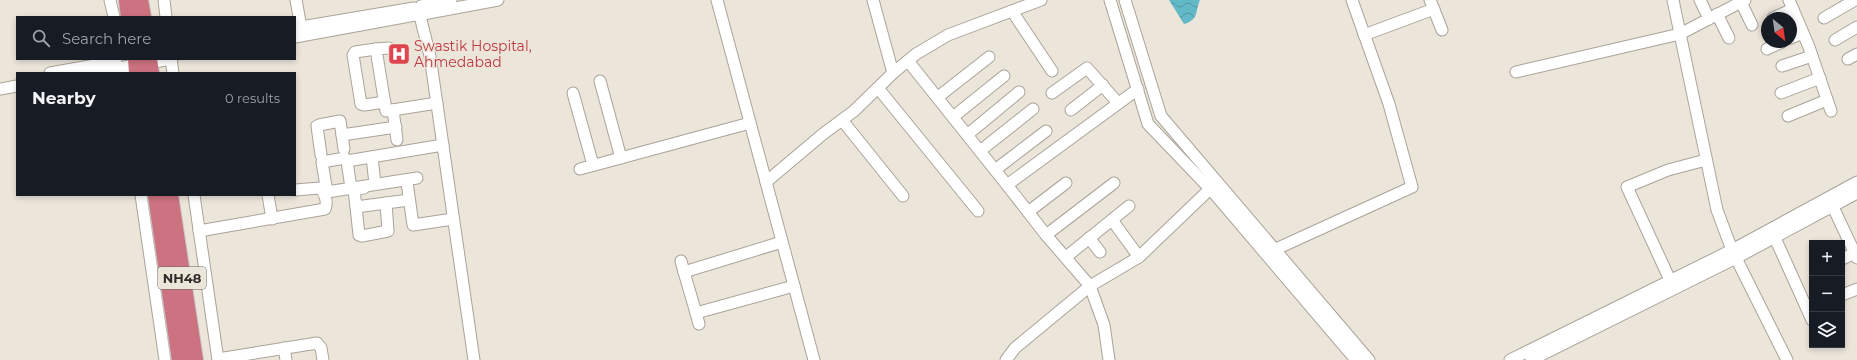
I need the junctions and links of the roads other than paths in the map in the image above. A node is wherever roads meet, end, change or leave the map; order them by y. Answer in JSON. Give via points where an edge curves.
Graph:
{"nodes":[{"id":1,"x":110,"y":0,"type":"edge"},
{"id":2,"x":127,"y":0,"type":"edge"},
{"id":3,"x":140,"y":0,"type":"edge"},
{"id":4,"x":164,"y":0,"type":"edge"},
{"id":5,"x":296,"y":0,"type":"edge"},
{"id":6,"x":452,"y":0,"type":"edge"},
{"id":7,"x":498,"y":0,"type":"edge"},
{"id":8,"x":717,"y":0,"type":"edge"},
{"id":9,"x":873,"y":0,"type":"edge"},
{"id":10,"x":1041,"y":0,"type":"edge"},
{"id":11,"x":1110,"y":0,"type":"edge"},
{"id":12,"x":1125,"y":0,"type":"edge"},
{"id":13,"x":1352,"y":0,"type":"edge"},
{"id":14,"x":1673,"y":0,"type":"edge"},
{"id":15,"x":1700,"y":0,"type":"edge"},
{"id":16,"x":1855,"y":0,"type":"edge"},
{"id":17,"x":1743,"y":1,"type":"edge"},
{"id":18,"x":1729,"y":4,"type":"edge"},
{"id":19,"x":1432,"y":5,"type":"edge"},
{"id":20,"x":1791,"y":5,"type":"edge"},
{"id":21,"x":418,"y":9,"type":"edge"},
{"id":22,"x":1012,"y":11,"type":"junction"},
{"id":23,"x":1780,"y":12,"type":"edge"},
{"id":24,"x":114,"y":16,"type":"edge"},
{"id":25,"x":129,"y":16,"type":"edge"},
{"id":26,"x":143,"y":16,"type":"edge"},
{"id":27,"x":166,"y":16,"type":"edge"},
{"id":28,"x":1713,"y":16,"type":"junction"},
{"id":29,"x":1824,"y":18,"type":"dead end"},
{"id":30,"x":1752,"y":25,"type":"dead end"},
{"id":31,"x":298,"y":27,"type":"edge"},
{"id":32,"x":1857,"y":27,"type":"edge"},
{"id":33,"x":1442,"y":30,"type":"dead end"},
{"id":34,"x":1803,"y":33,"type":"junction"},
{"id":35,"x":1680,"y":34,"type":"junction"},
{"id":36,"x":1364,"y":35,"type":"junction"},
{"id":37,"x":1797,"y":36,"type":"edge"},
{"id":38,"x":296,"y":37,"type":"edge"},
{"id":39,"x":1729,"y":38,"type":"dead end"},
{"id":40,"x":1835,"y":40,"type":"dead end"},
{"id":41,"x":389,"y":48,"type":"dead end"},
{"id":42,"x":376,"y":49,"type":"junction"},
{"id":43,"x":1812,"y":56,"type":"junction"},
{"id":44,"x":989,"y":57,"type":"dead end"},
{"id":45,"x":166,"y":60,"type":"edge"},
{"id":46,"x":172,"y":60,"type":"edge"},
{"id":47,"x":908,"y":62,"type":"junction"},
{"id":48,"x":134,"y":65,"type":"edge"},
{"id":49,"x":1782,"y":66,"type":"dead end"},
{"id":50,"x":1052,"y":71,"type":"dead end"},
{"id":51,"x":56,"y":72,"type":"edge"},
{"id":52,"x":94,"y":72,"type":"edge"},
{"id":53,"x":173,"y":72,"type":"edge"},
{"id":54,"x":1516,"y":72,"type":"dead end"},
{"id":55,"x":893,"y":73,"type":"junction"},
{"id":56,"x":1004,"y":76,"type":"dead end"},
{"id":57,"x":1820,"y":78,"type":"junction"},
{"id":58,"x":16,"y":79,"type":"edge"},
{"id":59,"x":600,"y":81,"type":"dead end"},
{"id":60,"x":0,"y":82,"type":"edge"},
{"id":61,"x":1103,"y":85,"type":"junction"},
{"id":62,"x":16,"y":86,"type":"edge"},
{"id":63,"x":878,"y":88,"type":"junction"},
{"id":64,"x":0,"y":89,"type":"edge"},
{"id":65,"x":1138,"y":89,"type":"junction"},
{"id":66,"x":1019,"y":92,"type":"dead end"},
{"id":67,"x":573,"y":93,"type":"dead end"},
{"id":68,"x":1052,"y":93,"type":"dead end"},
{"id":69,"x":1781,"y":93,"type":"dead end"},
{"id":70,"x":938,"y":97,"type":"junction"},
{"id":71,"x":1827,"y":100,"type":"junction"},
{"id":72,"x":385,"y":102,"type":"junction"},
{"id":73,"x":437,"y":103,"type":"junction"},
{"id":74,"x":1118,"y":103,"type":"junction"},
{"id":75,"x":1033,"y":109,"type":"dead end"},
{"id":76,"x":393,"y":110,"type":"junction"},
{"id":77,"x":1071,"y":110,"type":"dead end"},
{"id":78,"x":1831,"y":111,"type":"dead end"},
{"id":79,"x":953,"y":116,"type":"junction"},
{"id":80,"x":1788,"y":116,"type":"dead end"},
{"id":81,"x":842,"y":120,"type":"junction"},
{"id":82,"x":750,"y":123,"type":"junction"},
{"id":83,"x":396,"y":127,"type":"junction"},
{"id":84,"x":1046,"y":131,"type":"dead end"},
{"id":85,"x":967,"y":134,"type":"junction"},
{"id":86,"x":342,"y":135,"type":"junction"},
{"id":87,"x":397,"y":140,"type":"dead end"},
{"id":88,"x":442,"y":145,"type":"junction"},
{"id":89,"x":344,"y":149,"type":"dead end"},
{"id":90,"x":980,"y":151,"type":"junction"},
{"id":91,"x":321,"y":156,"type":"dead end"},
{"id":92,"x":372,"y":157,"type":"junction"},
{"id":93,"x":621,"y":158,"type":"junction"},
{"id":94,"x":1706,"y":160,"type":"junction"},
{"id":95,"x":347,"y":161,"type":"junction"},
{"id":96,"x":593,"y":165,"type":"junction"},
{"id":97,"x":580,"y":169,"type":"dead end"},
{"id":98,"x":995,"y":170,"type":"junction"},
{"id":99,"x":414,"y":180,"type":"junction"},
{"id":100,"x":766,"y":182,"type":"junction"},
{"id":101,"x":1857,"y":182,"type":"edge"},
{"id":102,"x":1066,"y":183,"type":"dead end"},
{"id":103,"x":1114,"y":183,"type":"dead end"},
{"id":104,"x":375,"y":184,"type":"junction"},
{"id":105,"x":1007,"y":185,"type":"junction"},
{"id":106,"x":351,"y":188,"type":"junction"},
{"id":107,"x":1210,"y":189,"type":"junction"},
{"id":108,"x":296,"y":190,"type":"edge"},
{"id":109,"x":1857,"y":194,"type":"edge"},
{"id":110,"x":141,"y":196,"type":"edge"},
{"id":111,"x":156,"y":196,"type":"edge"},
{"id":112,"x":170,"y":196,"type":"edge"},
{"id":113,"x":194,"y":196,"type":"edge"},
{"id":114,"x":268,"y":196,"type":"edge"},
{"id":115,"x":903,"y":196,"type":"dead end"},
{"id":116,"x":409,"y":200,"type":"junction"},
{"id":117,"x":386,"y":203,"type":"junction"},
{"id":118,"x":1129,"y":206,"type":"dead end"},
{"id":119,"x":356,"y":207,"type":"junction"},
{"id":120,"x":1832,"y":207,"type":"junction"},
{"id":121,"x":978,"y":210,"type":"dead end"},
{"id":122,"x":1028,"y":212,"type":"junction"},
{"id":123,"x":272,"y":219,"type":"junction"},
{"id":124,"x":453,"y":219,"type":"junction"},
{"id":125,"x":1112,"y":220,"type":"junction"},
{"id":126,"x":199,"y":231,"type":"junction"},
{"id":127,"x":1046,"y":235,"type":"junction"},
{"id":128,"x":1089,"y":238,"type":"junction"},
{"id":129,"x":1775,"y":238,"type":"junction"},
{"id":130,"x":782,"y":242,"type":"junction"},
{"id":131,"x":1276,"y":249,"type":"junction"},
{"id":132,"x":1100,"y":252,"type":"dead end"},
{"id":133,"x":1734,"y":254,"type":"junction"},
{"id":134,"x":1139,"y":256,"type":"junction"},
{"id":135,"x":1856,"y":256,"type":"edge"},
{"id":136,"x":1066,"y":257,"type":"junction"},
{"id":137,"x":1845,"y":258,"type":"edge"},
{"id":138,"x":1670,"y":280,"type":"junction"},
{"id":139,"x":794,"y":286,"type":"junction"},
{"id":140,"x":1090,"y":286,"type":"junction"},
{"id":141,"x":1857,"y":289,"type":"edge"},
{"id":142,"x":1845,"y":294,"type":"edge"},
{"id":143,"x":696,"y":313,"type":"junction"},
{"id":144,"x":1809,"y":313,"type":"edge"},
{"id":145,"x":699,"y":324,"type":"dead end"},
{"id":146,"x":284,"y":348,"type":"junction"},
{"id":147,"x":243,"y":357,"type":"edge"},
{"id":148,"x":165,"y":360,"type":"edge"},
{"id":149,"x":180,"y":360,"type":"edge"},
{"id":150,"x":195,"y":360,"type":"edge"},
{"id":151,"x":218,"y":360,"type":"edge"},
{"id":152,"x":286,"y":360,"type":"edge"},
{"id":153,"x":323,"y":360,"type":"edge"},
{"id":154,"x":474,"y":360,"type":"edge"},
{"id":155,"x":814,"y":360,"type":"edge"},
{"id":156,"x":1006,"y":360,"type":"edge"},
{"id":157,"x":1109,"y":360,"type":"edge"},
{"id":158,"x":1356,"y":360,"type":"edge"},
{"id":159,"x":1369,"y":360,"type":"edge"},
{"id":160,"x":1510,"y":360,"type":"edge"},
{"id":161,"x":1531,"y":360,"type":"edge"},
{"id":162,"x":1786,"y":360,"type":"edge"}],
"edges":[{"from":1,"to":24,"type":"street"},
{"from":2,"to":25,"type":"highway"},
{"from":3,"to":26,"type":"highway"},
{"from":4,"to":27,"type":"street"},
{"from":5,"to":31,"type":"street"},
{"from":6,"to":21,"type":"street"},
{"from":7,"to":21,"type":"street"},
{"from":8,"to":82,"type":"street"},
{"from":9,"to":55,"type":"street"},
{"from":10,"to":22,"type":"street"},
{"from":11,"to":65,"type":"street"},
{"from":12,"to":131,"type":"street","via":[[1161,116]]},
{"from":13,"to":36,"type":"street"},
{"from":14,"to":35,"type":"street"},
{"from":15,"to":28,"type":"street"},
{"from":16,"to":29,"type":"street"},
{"from":17,"to":18,"type":"street"},
{"from":17,"to":30,"type":"street"},
{"from":18,"to":28,"type":"street"},
{"from":19,"to":33,"type":"street"},
{"from":19,"to":36,"type":"street"},
{"from":20,"to":23,"type":"street"},
{"from":20,"to":34,"type":"street"},
{"from":21,"to":31,"type":"street"},
{"from":21,"to":38,"type":"street"},
{"from":21,"to":73,"type":"street","via":[[430,56]]},
{"from":22,"to":47,"type":"street","via":[[948,35],[916,54]]},
{"from":22,"to":50,"type":"street"},
{"from":28,"to":35,"type":"street"},
{"from":28,"to":39,"type":"street"},
{"from":32,"to":40,"type":"street"},
{"from":34,"to":37,"type":"street"},
{"from":34,"to":43,"type":"street"},
{"from":35,"to":54,"type":"street"},
{"from":35,"to":94,"type":"street"},
{"from":36,"to":131,"type":"street","via":[[1389,104],[1412,187]]},
{"from":41,"to":42,"type":"street"},
{"from":42,"to":72,"type":"street"},
{"from":42,"to":72,"type":"street","via":[[354,53],[354,62],[362,104]]},
{"from":43,"to":49,"type":"street"},
{"from":43,"to":57,"type":"street"},
{"from":44,"to":70,"type":"street"},
{"from":45,"to":48,"type":"street"},
{"from":46,"to":53,"type":"street"},
{"from":47,"to":55,"type":"street"},
{"from":47,"to":70,"type":"street"},
{"from":48,"to":51,"type":"street","via":[[95,65]]},
{"from":48,"to":52,"type":"street"},
{"from":55,"to":63,"type":"street"},
{"from":56,"to":79,"type":"street"},
{"from":57,"to":69,"type":"street"},
{"from":57,"to":71,"type":"street"},
{"from":58,"to":60,"type":"street"},
{"from":59,"to":93,"type":"street"},
{"from":61,"to":68,"type":"street","via":[[1087,68]]},
{"from":61,"to":74,"type":"street"},
{"from":61,"to":77,"type":"street"},
{"from":62,"to":64,"type":"street"},
{"from":63,"to":81,"type":"street"},
{"from":63,"to":121,"type":"street"},
{"from":65,"to":74,"type":"street"},
{"from":65,"to":107,"type":"street","via":[[1148,124]]},
{"from":66,"to":85,"type":"street"},
{"from":67,"to":96,"type":"street"},
{"from":70,"to":79,"type":"street"},
{"from":71,"to":78,"type":"street"},
{"from":71,"to":80,"type":"street"},
{"from":72,"to":76,"type":"street","via":[[386,111]]},
{"from":73,"to":76,"type":"street"},
{"from":73,"to":88,"type":"street"},
{"from":74,"to":105,"type":"street"},
{"from":75,"to":90,"type":"street"},
{"from":76,"to":83,"type":"street"},
{"from":79,"to":85,"type":"street"},
{"from":81,"to":100,"type":"street"},
{"from":81,"to":115,"type":"street"},
{"from":82,"to":93,"type":"street"},
{"from":82,"to":100,"type":"street"},
{"from":83,"to":86,"type":"street"},
{"from":83,"to":87,"type":"street"},
{"from":84,"to":98,"type":"street"},
{"from":85,"to":90,"type":"street"},
{"from":86,"to":89,"type":"street"},
{"from":86,"to":91,"type":"street","via":[[339,121],[318,125]]},
{"from":88,"to":92,"type":"street"},
{"from":88,"to":124,"type":"street"},
{"from":90,"to":98,"type":"street"},
{"from":92,"to":95,"type":"street"},
{"from":92,"to":104,"type":"street"},
{"from":93,"to":96,"type":"street"},
{"from":94,"to":133,"type":"street","via":[[1717,210]]},
{"from":94,"to":138,"type":"street","via":[[1668,170],[1627,187]]},
{"from":95,"to":106,"type":"street"},
{"from":95,"to":106,"type":"street","via":[[345,158],[322,162],[327,192]]},
{"from":96,"to":97,"type":"street"},
{"from":98,"to":105,"type":"street"},
{"from":99,"to":104,"type":"street"},
{"from":99,"to":116,"type":"street"},
{"from":99,"to":119,"type":"street","via":[[355,189]]},
{"from":100,"to":130,"type":"street"},
{"from":101,"to":133,"type":"street"},
{"from":102,"to":122,"type":"street"},
{"from":103,"to":127,"type":"street"},
{"from":104,"to":106,"type":"street"},
{"from":105,"to":122,"type":"street"},
{"from":107,"to":134,"type":"street"},
{"from":107,"to":158,"type":"street"},
{"from":108,"to":123,"type":"street","via":[[320,188],[327,205],[325,209]]},
{"from":109,"to":120,"type":"street"},
{"from":110,"to":148,"type":"street"},
{"from":111,"to":149,"type":"highway","number":"NH48"},
{"from":112,"to":150,"type":"highway","number":"NH48"},
{"from":113,"to":126,"type":"street"},
{"from":114,"to":123,"type":"street"},
{"from":116,"to":117,"type":"street"},
{"from":116,"to":124,"type":"street","via":[[413,225]]},
{"from":117,"to":119,"type":"street"},
{"from":117,"to":119,"type":"street","via":[[388,231],[362,236],[359,234]]},
{"from":118,"to":125,"type":"street"},
{"from":120,"to":129,"type":"street"},
{"from":120,"to":135,"type":"street"},
{"from":122,"to":127,"type":"street"},
{"from":123,"to":126,"type":"street"},
{"from":124,"to":154,"type":"street"},
{"from":125,"to":128,"type":"street"},
{"from":125,"to":134,"type":"street"},
{"from":126,"to":151,"type":"street"},
{"from":127,"to":136,"type":"street"},
{"from":128,"to":132,"type":"street"},
{"from":128,"to":136,"type":"street"},
{"from":129,"to":133,"type":"street"},
{"from":129,"to":144,"type":"street"},
{"from":130,"to":139,"type":"street"},
{"from":130,"to":143,"type":"street","via":[[682,266]]},
{"from":131,"to":159,"type":"street"},
{"from":133,"to":138,"type":"street"},
{"from":133,"to":161,"type":"street"},
{"from":133,"to":162,"type":"street"},
{"from":134,"to":140,"type":"street"},
{"from":135,"to":137,"type":"street"},
{"from":136,"to":140,"type":"street"},
{"from":138,"to":160,"type":"street"},
{"from":139,"to":143,"type":"street"},
{"from":139,"to":155,"type":"street"},
{"from":140,"to":156,"type":"street","via":[[1015,348]]},
{"from":140,"to":157,"type":"street","via":[[1104,326]]},
{"from":141,"to":142,"type":"street"},
{"from":143,"to":145,"type":"street"},
{"from":146,"to":147,"type":"street"},
{"from":146,"to":152,"type":"street"},
{"from":146,"to":153,"type":"street","via":[[317,342]]},
{"from":147,"to":151,"type":"street"}]}
